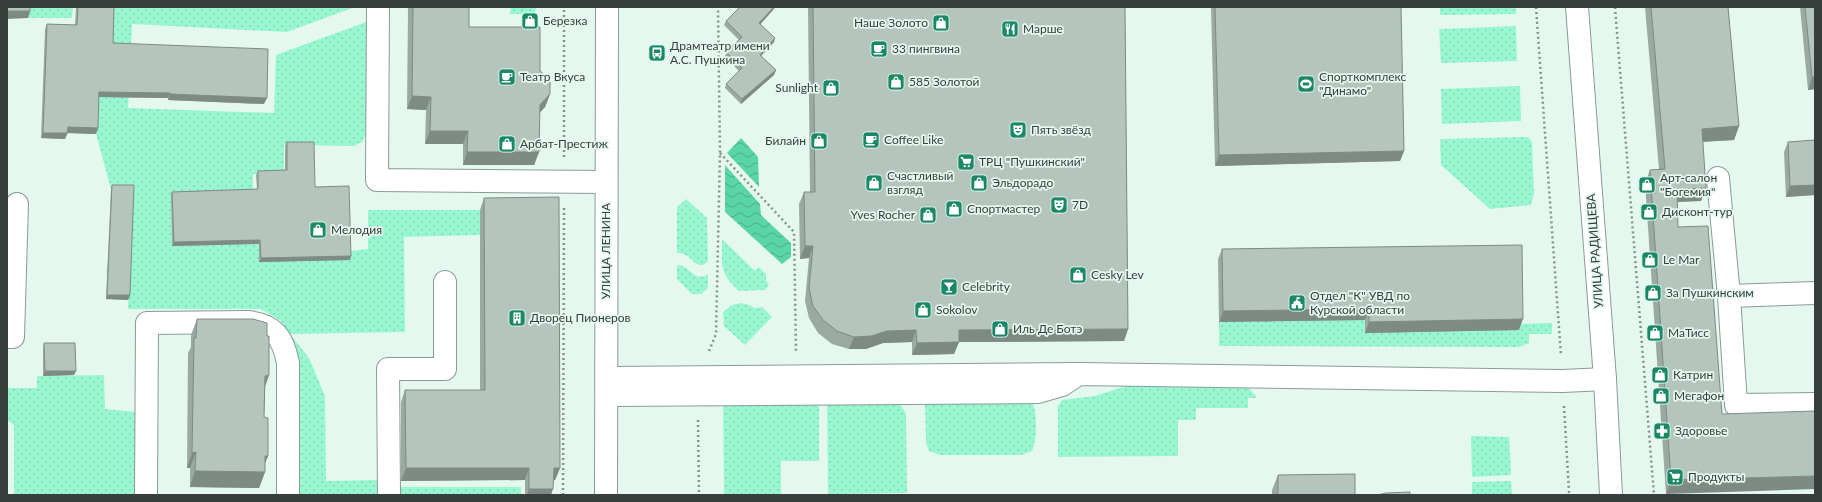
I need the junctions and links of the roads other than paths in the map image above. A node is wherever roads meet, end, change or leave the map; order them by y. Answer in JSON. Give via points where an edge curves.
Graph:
{"nodes":[{"id":1,"x":378,"y":7,"type":"edge"},
{"id":2,"x":607,"y":7,"type":"edge"},
{"id":3,"x":1577,"y":7,"type":"edge"},
{"id":4,"x":1718,"y":178,"type":"dead end"},
{"id":5,"x":606,"y":182,"type":"junction"},
{"id":6,"x":17,"y":204,"type":"dead end"},
{"id":7,"x":444,"y":282,"type":"dead end"},
{"id":8,"x":1815,"y":292,"type":"edge"},
{"id":9,"x":1729,"y":296,"type":"junction"},
{"id":10,"x":7,"y":337,"type":"edge"},
{"id":11,"x":1605,"y":379,"type":"junction"},
{"id":12,"x":607,"y":387,"type":"junction"},
{"id":13,"x":1815,"y":404,"type":"edge"},
{"id":14,"x":146,"y":495,"type":"edge"},
{"id":15,"x":288,"y":495,"type":"edge"},
{"id":16,"x":389,"y":495,"type":"edge"},
{"id":17,"x":606,"y":495,"type":"edge"},
{"id":18,"x":1611,"y":495,"type":"edge"}],
"edges":[{"from":1,"to":5,"type":"main road","via":[[377,180]]},
{"from":2,"to":5,"type":"main road","name":"УЛИЦА ЛЕНИНА"},
{"from":3,"to":11,"type":"main road","name":"УЛИЦА РАДИЩЕВА"},
{"from":4,"to":9,"type":"main road"},
{"from":5,"to":12,"type":"main road","name":"УЛИЦА ЛЕНИНА"},
{"from":6,"to":10,"type":"main road","via":[[12,337]]},
{"from":7,"to":16,"type":"main road","via":[[445,368],[388,369]]},
{"from":8,"to":9,"type":"main road"},
{"from":9,"to":13,"type":"main road","via":[[1736,405]]},
{"from":11,"to":12,"type":"main road","via":[[1078,374]]},
{"from":11,"to":18,"type":"main road","name":"УЛИЦА РАДИЩЕВА"},
{"from":12,"to":17,"type":"main road","name":"УЛИЦА ЛЕНИНА"},
{"from":14,"to":15,"type":"main road","via":[[147,323],[248,322],[260,323],[271,328],[285,348],[288,363]]}]}
